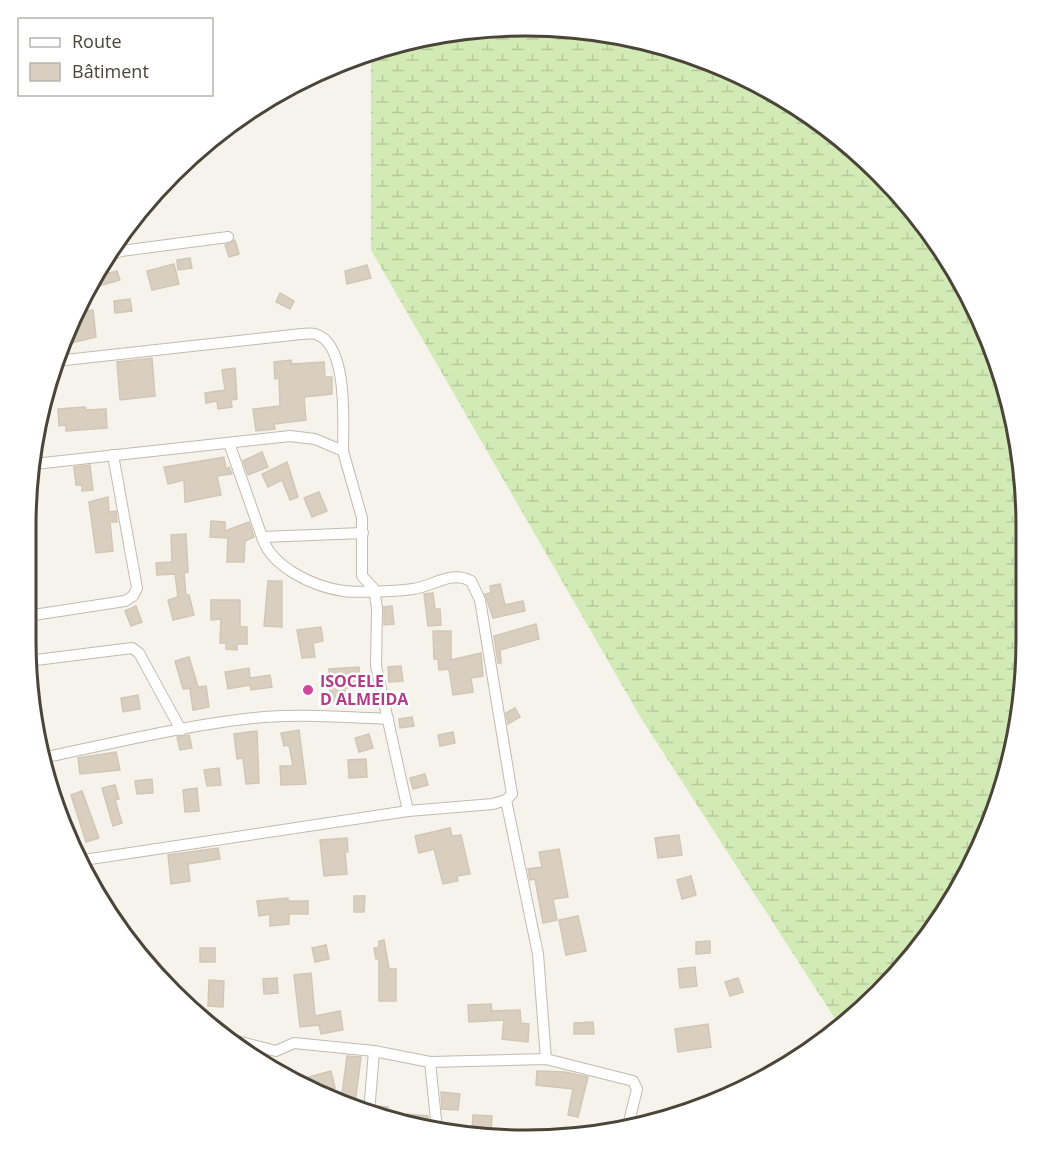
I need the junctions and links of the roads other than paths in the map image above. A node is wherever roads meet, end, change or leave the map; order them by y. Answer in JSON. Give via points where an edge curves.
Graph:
{"nodes":[{"id":1,"x":228,"y":237,"type":"dead end"},
{"id":2,"x":121,"y":251,"type":"edge"},
{"id":3,"x":65,"y":360,"type":"edge"},
{"id":4,"x":229,"y":443,"type":"junction"},
{"id":5,"x":343,"y":451,"type":"junction"},
{"id":6,"x":113,"y":455,"type":"junction"},
{"id":7,"x":40,"y":463,"type":"edge"},
{"id":8,"x":363,"y":533,"type":"junction"},
{"id":9,"x":262,"y":537,"type":"junction"},
{"id":10,"x":374,"y":590,"type":"junction"},
{"id":11,"x":36,"y":615,"type":"edge"},
{"id":12,"x":37,"y":660,"type":"edge"},
{"id":13,"x":388,"y":719,"type":"junction"},
{"id":14,"x":181,"y":730,"type":"junction"},
{"id":15,"x":50,"y":756,"type":"edge"},
{"id":16,"x":506,"y":800,"type":"junction"},
{"id":17,"x":408,"y":811,"type":"junction"},
{"id":18,"x":88,"y":859,"type":"edge"},
{"id":19,"x":249,"y":1044,"type":"edge"},
{"id":20,"x":374,"y":1051,"type":"junction"},
{"id":21,"x":546,"y":1059,"type":"junction"},
{"id":22,"x":430,"y":1062,"type":"junction"},
{"id":23,"x":370,"y":1104,"type":"edge"},
{"id":24,"x":630,"y":1119,"type":"edge"},
{"id":25,"x":436,"y":1122,"type":"edge"}],
"edges":[{"from":1,"to":2,"type":"street"},
{"from":3,"to":5,"type":"street","via":[[316,334],[327,342],[335,357],[343,386]]},
{"from":4,"to":5,"type":"street","via":[[290,436],[315,439]]},
{"from":4,"to":6,"type":"street"},
{"from":4,"to":9,"type":"street"},
{"from":5,"to":8,"type":"street"},
{"from":6,"to":7,"type":"street"},
{"from":6,"to":11,"type":"street","via":[[135,568],[134,596],[125,601]]},
{"from":8,"to":9,"type":"street"},
{"from":8,"to":10,"type":"street","via":[[362,576]]},
{"from":9,"to":10,"type":"street","via":[[265,548],[278,562],[310,581],[346,591]]},
{"from":10,"to":13,"type":"street","via":[[376,666]]},
{"from":10,"to":16,"type":"street","via":[[411,589],[456,575],[471,581],[476,588],[512,788]]},
{"from":12,"to":14,"type":"street","via":[[132,648],[140,653]]},
{"from":13,"to":14,"type":"street","via":[[262,717]]},
{"from":13,"to":17,"type":"street"},
{"from":14,"to":15,"type":"street"},
{"from":16,"to":17,"type":"street"},
{"from":16,"to":21,"type":"street","via":[[538,954]]},
{"from":17,"to":18,"type":"street"},
{"from":19,"to":20,"type":"street","via":[[276,1050],[294,1043]]},
{"from":20,"to":22,"type":"street"},
{"from":20,"to":23,"type":"street"},
{"from":21,"to":22,"type":"street"},
{"from":21,"to":24,"type":"street","via":[[633,1081],[637,1089]]},
{"from":22,"to":25,"type":"street"}]}
